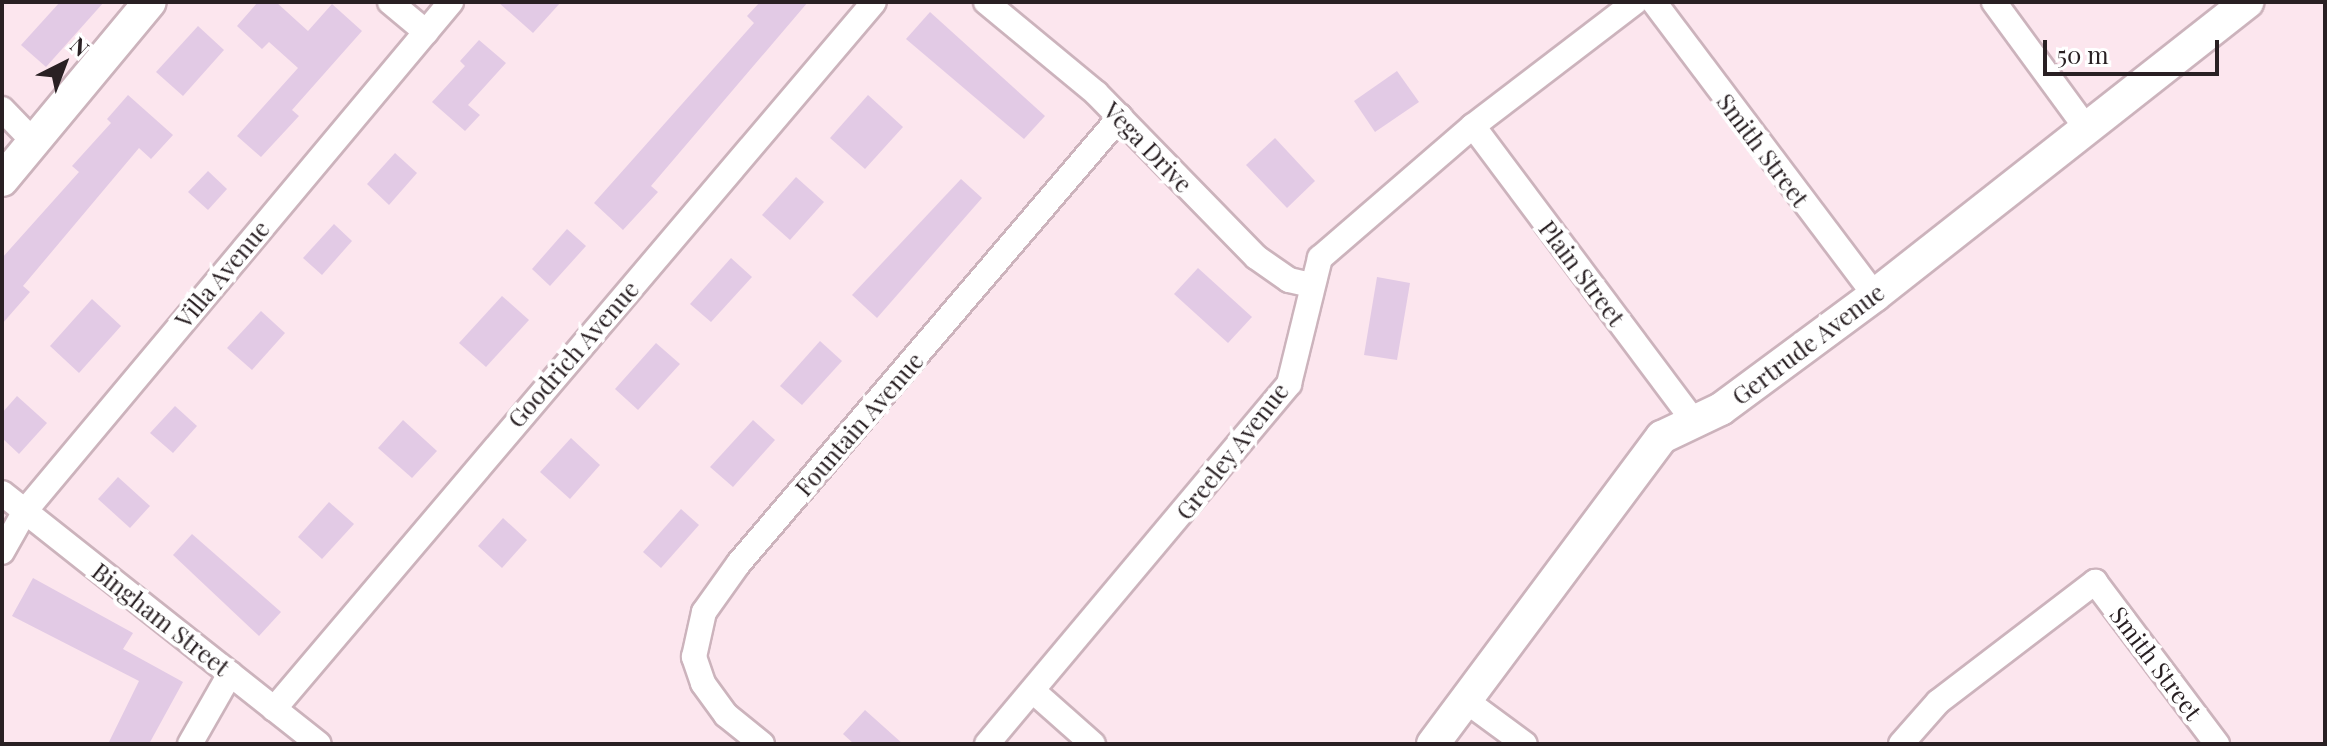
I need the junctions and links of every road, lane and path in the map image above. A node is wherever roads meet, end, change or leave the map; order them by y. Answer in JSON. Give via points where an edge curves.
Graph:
{"nodes":[{"id":1,"x":150,"y":2,"type":"edge"},
{"id":2,"x":390,"y":2,"type":"edge"},
{"id":3,"x":451,"y":2,"type":"edge"},
{"id":4,"x":874,"y":2,"type":"edge"},
{"id":5,"x":986,"y":2,"type":"edge"},
{"id":6,"x":1635,"y":2,"type":"edge"},
{"id":7,"x":1654,"y":2,"type":"edge"},
{"id":8,"x":1994,"y":2,"type":"edge"},
{"id":9,"x":2248,"y":2,"type":"edge"},
{"id":10,"x":426,"y":32,"type":"junction"},
{"id":11,"x":2,"y":109,"type":"edge"},
{"id":12,"x":1120,"y":117,"type":"junction"},
{"id":13,"x":1473,"y":126,"type":"junction"},
{"id":14,"x":2087,"y":129,"type":"junction"},
{"id":15,"x":34,"y":142,"type":"junction"},
{"id":16,"x":2,"y":180,"type":"edge"},
{"id":17,"x":1311,"y":285,"type":"junction"},
{"id":18,"x":1875,"y":295,"type":"junction"},
{"id":19,"x":1693,"y":420,"type":"junction"},
{"id":20,"x":2,"y":493,"type":"edge"},
{"id":21,"x":25,"y":511,"type":"junction"},
{"id":22,"x":2,"y":552,"type":"edge"},
{"id":23,"x":230,"y":674,"type":"junction"},
{"id":24,"x":1033,"y":691,"type":"junction"},
{"id":25,"x":1465,"y":700,"type":"junction"},
{"id":26,"x":274,"y":709,"type":"junction"},
{"id":27,"x":190,"y":744,"type":"edge"},
{"id":28,"x":319,"y":744,"type":"edge"},
{"id":29,"x":762,"y":744,"type":"edge"},
{"id":30,"x":987,"y":744,"type":"edge"},
{"id":31,"x":1093,"y":744,"type":"edge"},
{"id":32,"x":1433,"y":744,"type":"edge"},
{"id":33,"x":1525,"y":744,"type":"edge"},
{"id":34,"x":1901,"y":744,"type":"edge"},
{"id":35,"x":2217,"y":744,"type":"edge"}],
"edges":[{"from":1,"to":15,"type":"street"},
{"from":2,"to":10,"type":"street"},
{"from":3,"to":10,"type":"street","name":"Villa Avenue"},
{"from":4,"to":26,"type":"street","name":"Goodrich Avenue"},
{"from":5,"to":12,"type":"street","name":"Vega Drive"},
{"from":6,"to":13,"type":"street","name":"Greeley Avenue"},
{"from":7,"to":18,"type":"street","name":"Smith Street"},
{"from":8,"to":14,"type":"street"},
{"from":9,"to":14,"type":"street","name":"Gertrude Avenue"},
{"from":10,"to":21,"type":"street","name":"Villa Avenue"},
{"from":11,"to":15,"type":"street"},
{"from":12,"to":17,"type":"street","name":"Vega Drive","via":[[1256,257],[1289,280]]},
{"from":12,"to":29,"type":"street","name":"Fountain Avenue","via":[[739,563],[704,612],[694,657],[703,683],[726,715]]},
{"from":13,"to":17,"type":"street","name":"Greeley Avenue","via":[[1320,258]]},
{"from":13,"to":19,"type":"street","name":"Plain Street"},
{"from":14,"to":18,"type":"street","name":"Gertrude Avenue"},
{"from":15,"to":16,"type":"street"},
{"from":17,"to":24,"type":"street","name":"Greeley Avenue","via":[[1289,384]]},
{"from":18,"to":19,"type":"street","name":"Gertrude Avenue","via":[[1721,409]]},
{"from":19,"to":25,"type":"street","name":"Gertrude Avenue","via":[[1662,437]]},
{"from":20,"to":21,"type":"street","name":"Bingham Street"},
{"from":21,"to":22,"type":"street","name":"Villa Avenue"},
{"from":21,"to":23,"type":"street","name":"Bingham Street"},
{"from":23,"to":26,"type":"street","name":"Bingham Street"},
{"from":23,"to":27,"type":"street"},
{"from":24,"to":30,"type":"street","name":"Greeley Avenue"},
{"from":24,"to":31,"type":"street"},
{"from":25,"to":32,"type":"street","name":"Gertrude Avenue"},
{"from":25,"to":33,"type":"street"},
{"from":26,"to":28,"type":"street","name":"Bingham Street"},
{"from":34,"to":35,"type":"street","name":"Smith Street","via":[[1938,702],[2095,582]]}]}
